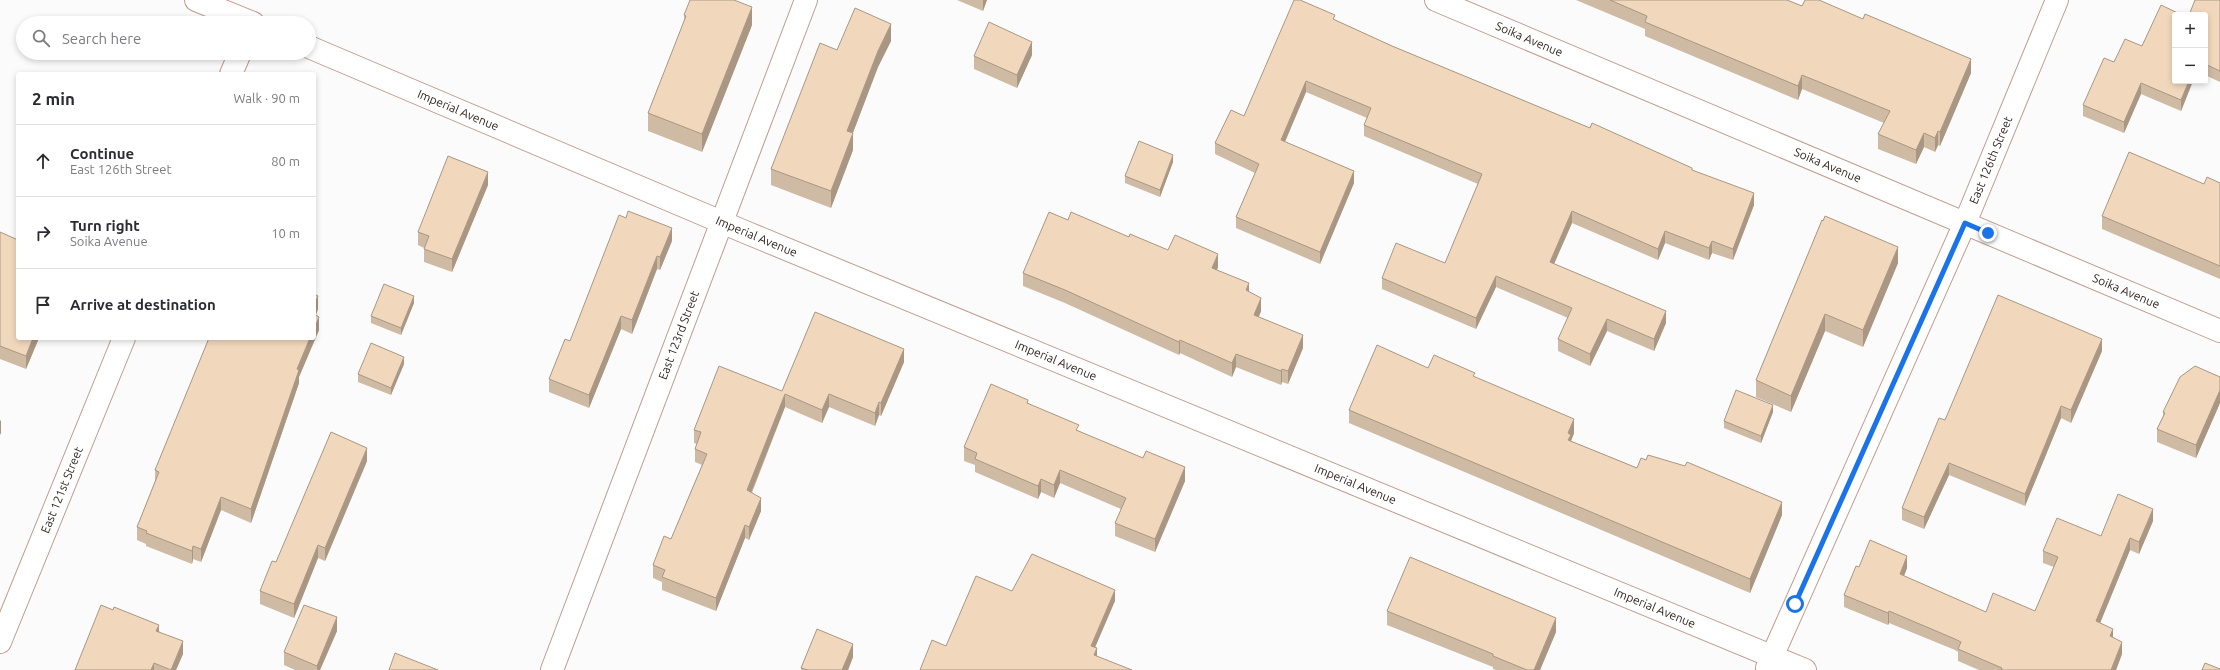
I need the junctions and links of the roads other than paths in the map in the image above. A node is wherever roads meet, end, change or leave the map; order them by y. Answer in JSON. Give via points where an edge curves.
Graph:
{"nodes":[{"id":1,"x":196,"y":0,"type":"edge"},
{"id":2,"x":806,"y":0,"type":"edge"},
{"id":3,"x":1436,"y":0,"type":"edge"},
{"id":4,"x":2057,"y":0,"type":"edge"},
{"id":5,"x":235,"y":16,"type":"edge"},
{"id":6,"x":316,"y":50,"type":"edge"},
{"id":7,"x":237,"y":60,"type":"edge"},
{"id":8,"x":232,"y":72,"type":"edge"},
{"id":9,"x":722,"y":222,"type":"junction"},
{"id":10,"x":1965,"y":223,"type":"junction"},
{"id":11,"x":2220,"y":332,"type":"edge"},
{"id":12,"x":123,"y":340,"type":"edge"},
{"id":13,"x":0,"y":642,"type":"edge"},
{"id":14,"x":1769,"y":663,"type":"edge"},
{"id":15,"x":557,"y":668,"type":"edge"},
{"id":16,"x":1806,"y":670,"type":"edge"}],
"edges":[{"from":1,"to":5,"type":"street"},
{"from":2,"to":9,"type":"street","name":"East 123rd Street"},
{"from":3,"to":10,"type":"street","name":"Soika Avenue"},
{"from":4,"to":10,"type":"street","name":"East 126th Street"},
{"from":6,"to":9,"type":"street","name":"Imperial Avenue"},
{"from":7,"to":8,"type":"street"},
{"from":9,"to":14,"type":"street","name":"Imperial Avenue"},
{"from":9,"to":15,"type":"street","name":"East 123rd Street"},
{"from":10,"to":11,"type":"street","name":"Soika Avenue"},
{"from":10,"to":14,"type":"street","name":"East 126th Street"},
{"from":12,"to":13,"type":"street","name":"East 121st Street"},
{"from":14,"to":16,"type":"street","name":"Imperial Avenue"}]}
